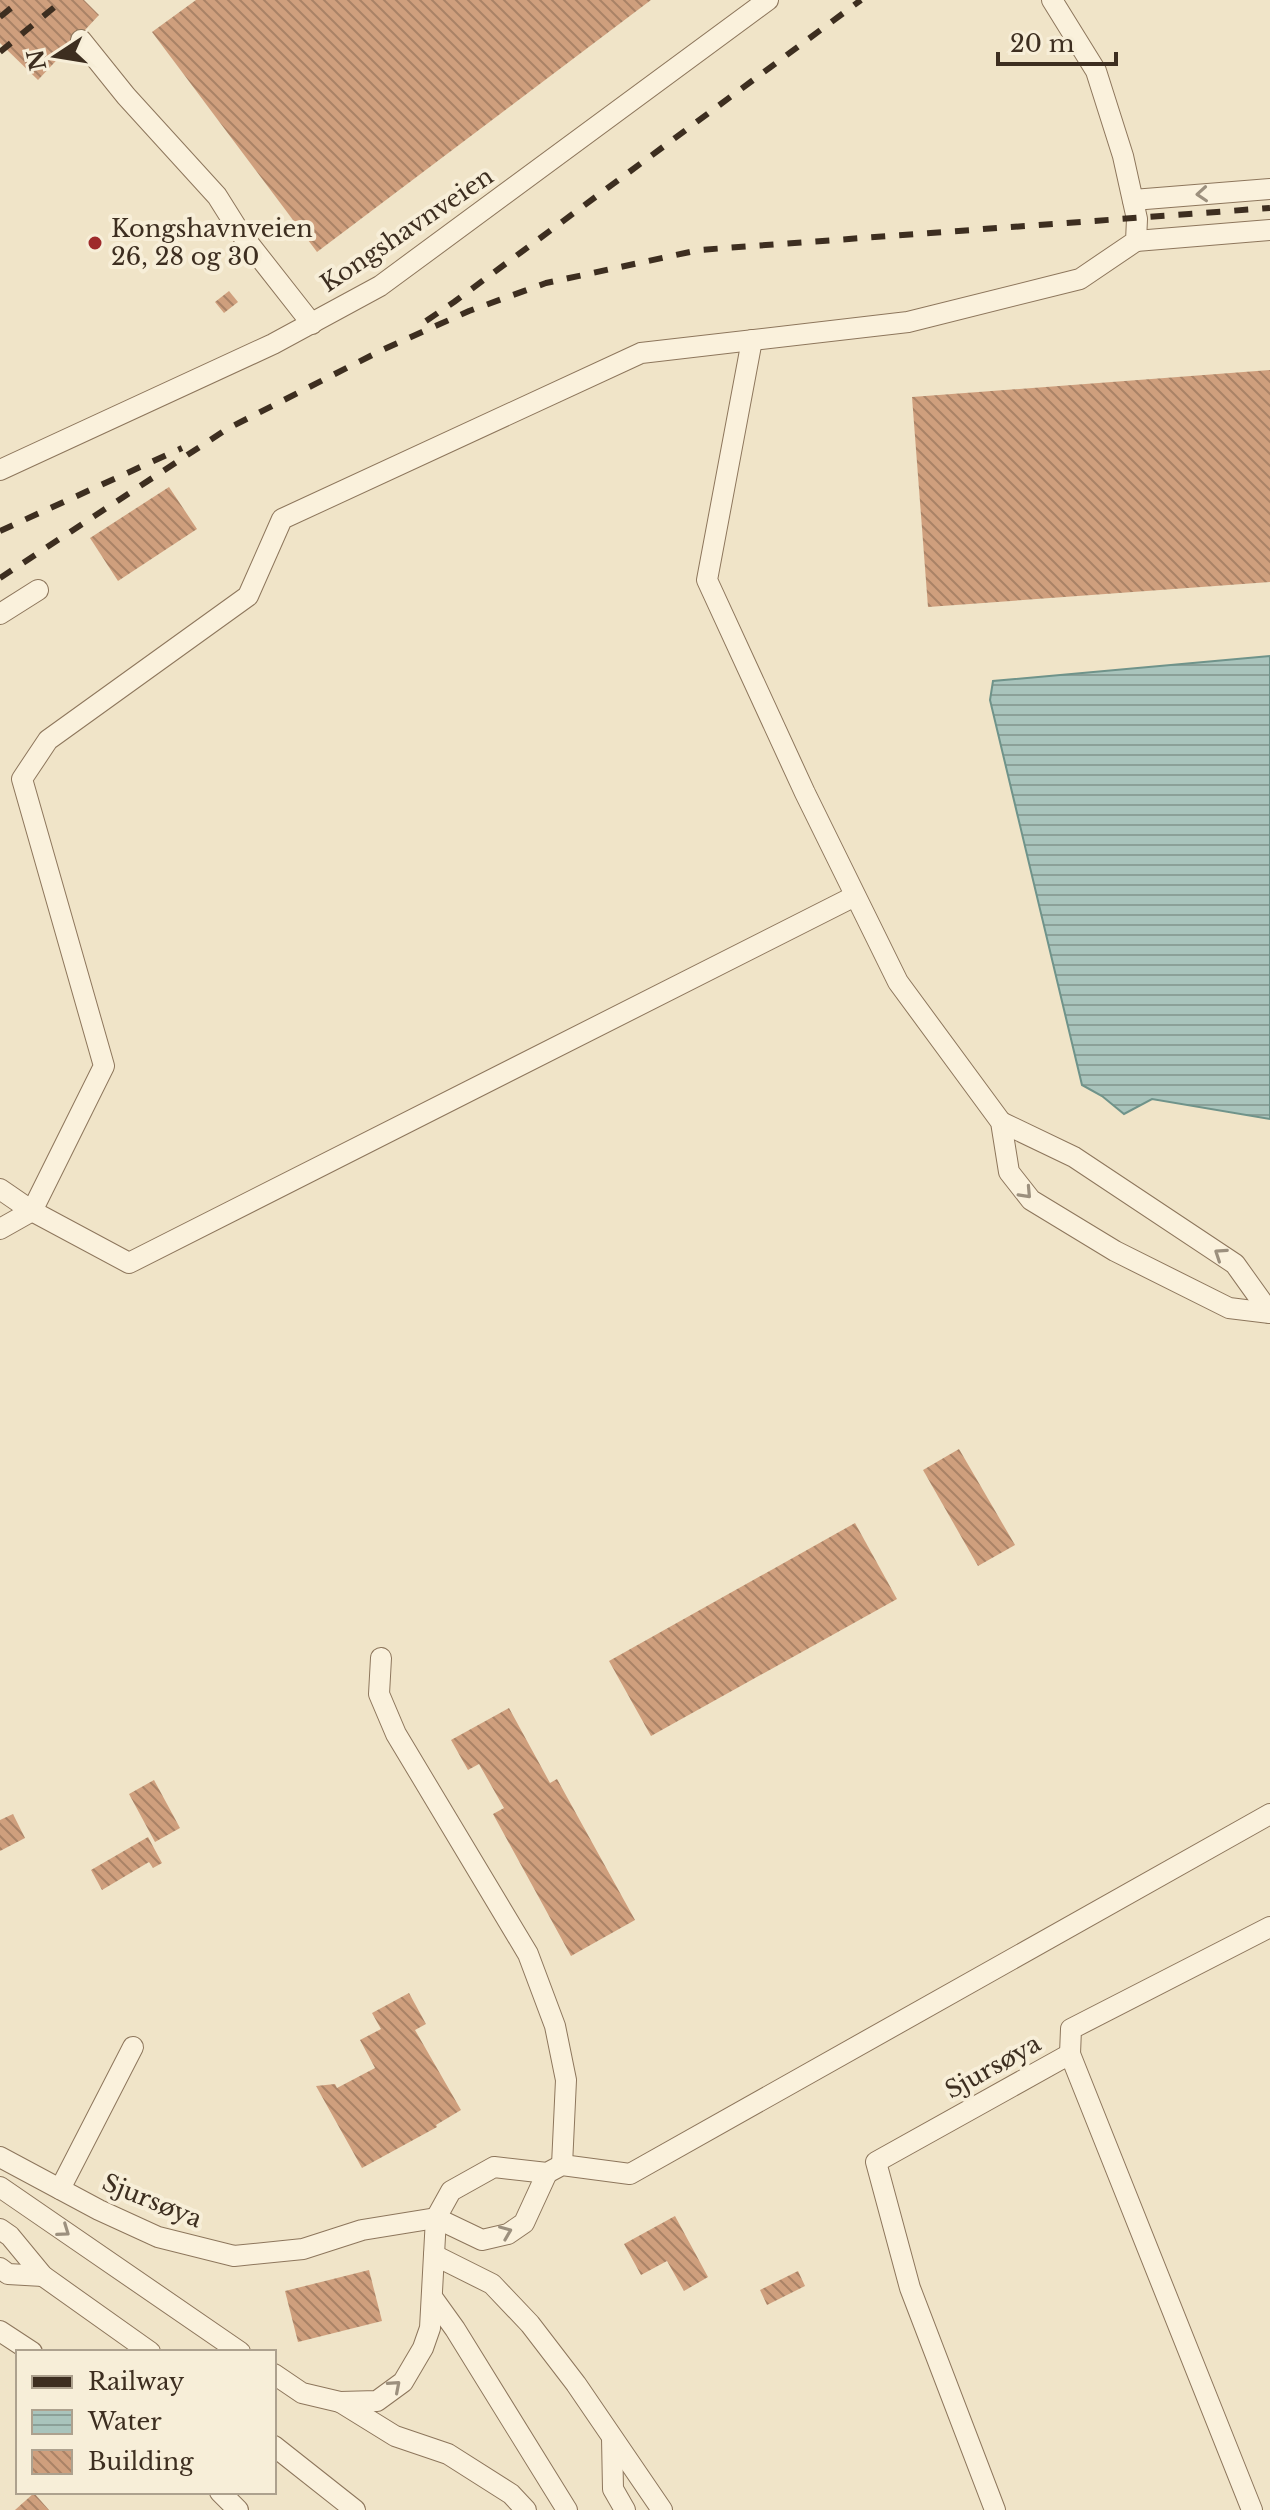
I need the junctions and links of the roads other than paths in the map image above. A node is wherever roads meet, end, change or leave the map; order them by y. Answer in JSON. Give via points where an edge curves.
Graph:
{"nodes":[{"id":1,"x":768,"y":0,"type":"edge"},
{"id":2,"x":1052,"y":0,"type":"edge"},
{"id":3,"x":81,"y":40,"type":"dead end"},
{"id":4,"x":1270,"y":189,"type":"edge"},
{"id":5,"x":1133,"y":200,"type":"junction"},
{"id":6,"x":1270,"y":230,"type":"edge"},
{"id":7,"x":1136,"y":241,"type":"junction"},
{"id":8,"x":312,"y":324,"type":"junction"},
{"id":9,"x":752,"y":340,"type":"junction"},
{"id":10,"x":0,"y":470,"type":"edge"},
{"id":11,"x":38,"y":590,"type":"dead end"},
{"id":12,"x":0,"y":614,"type":"edge"},
{"id":13,"x":855,"y":896,"type":"junction"},
{"id":14,"x":1001,"y":1122,"type":"junction"},
{"id":15,"x":0,"y":1189,"type":"edge"},
{"id":16,"x":32,"y":1211,"type":"junction"},
{"id":17,"x":0,"y":1229,"type":"edge"},
{"id":18,"x":1270,"y":1313,"type":"edge"},
{"id":19,"x":381,"y":1658,"type":"dead end"},
{"id":20,"x":1270,"y":1814,"type":"edge"},
{"id":21,"x":1270,"y":1927,"type":"edge"},
{"id":22,"x":133,"y":2047,"type":"dead end"},
{"id":23,"x":1070,"y":2054,"type":"junction"},
{"id":24,"x":0,"y":2157,"type":"edge"},
{"id":25,"x":555,"y":2169,"type":"junction"},
{"id":26,"x":0,"y":2187,"type":"edge"},
{"id":27,"x":60,"y":2189,"type":"junction"},
{"id":28,"x":436,"y":2218,"type":"junction"},
{"id":29,"x":0,"y":2229,"type":"edge"},
{"id":30,"x":434,"y":2255,"type":"junction"},
{"id":31,"x":0,"y":2268,"type":"edge"},
{"id":32,"x":43,"y":2276,"type":"junction"},
{"id":33,"x":432,"y":2297,"type":"junction"},
{"id":34,"x":0,"y":2331,"type":"edge"},
{"id":35,"x":29,"y":2350,"type":"edge"},
{"id":36,"x":147,"y":2350,"type":"edge"},
{"id":37,"x":237,"y":2350,"type":"edge"},
{"id":38,"x":276,"y":2375,"type":"edge"},
{"id":39,"x":340,"y":2402,"type":"junction"},
{"id":40,"x":612,"y":2438,"type":"junction"},
{"id":41,"x":276,"y":2448,"type":"edge"},
{"id":42,"x":222,"y":2494,"type":"edge"},
{"id":43,"x":238,"y":2510,"type":"edge"},
{"id":44,"x":355,"y":2510,"type":"edge"},
{"id":45,"x":526,"y":2510,"type":"edge"},
{"id":46,"x":567,"y":2510,"type":"edge"},
{"id":47,"x":625,"y":2510,"type":"edge"},
{"id":48,"x":662,"y":2510,"type":"edge"},
{"id":49,"x":995,"y":2510,"type":"edge"},
{"id":50,"x":1252,"y":2510,"type":"edge"}],
"edges":[{"from":1,"to":8,"type":"lane","name":"Kongshavnveien","via":[[380,286]]},
{"from":2,"to":5,"type":"lane","via":[[1096,71]]},
{"from":3,"to":8,"type":"lane","via":[[217,196]]},
{"from":4,"to":5,"type":"lane","one_way":true},
{"from":5,"to":7,"type":"lane"},
{"from":6,"to":7,"type":"lane"},
{"from":7,"to":9,"type":"lane","via":[[1080,279],[908,322]]},
{"from":8,"to":10,"type":"lane","name":"Kongshavnveien"},
{"from":9,"to":13,"type":"lane","via":[[707,580]]},
{"from":9,"to":16,"type":"lane","via":[[641,353],[282,519],[248,596],[48,740],[22,779],[104,1066]]},
{"from":11,"to":12,"type":"lane"},
{"from":13,"to":14,"type":"lane","via":[[898,982]]},
{"from":13,"to":16,"type":"lane","via":[[129,1263]]},
{"from":18,"to":14,"type":"lane","one_way":true,"via":[[1235,1264],[1074,1157]]},
{"from":14,"to":18,"type":"lane","one_way":true,"via":[[1009,1172],[1031,1200],[1115,1251],[1229,1308]]},
{"from":15,"to":16,"type":"lane"},
{"from":16,"to":17,"type":"lane"},
{"from":19,"to":25,"type":"lane","via":[[379,1694],[396,1734],[528,1954],[555,2026],[566,2080]]},
{"from":20,"to":25,"type":"lane","via":[[630,2174]]},
{"from":21,"to":23,"type":"lane","via":[[1071,2029]]},
{"from":22,"to":27,"type":"lane"},
{"from":23,"to":49,"type":"lane","name":"Sjursøya","via":[[876,2162],[910,2288]]},
{"from":23,"to":50,"type":"lane","name":"Sjursøya"},
{"from":24,"to":27,"type":"lane","name":"Sjursøya"},
{"from":25,"to":28,"type":"lane","via":[[494,2167],[451,2191]]},
{"from":28,"to":25,"type":"lane","one_way":true,"via":[[482,2240],[508,2234],[524,2223]]},
{"from":26,"to":37,"type":"lane","one_way":true},
{"from":27,"to":28,"type":"lane","name":"Sjursøya","via":[[158,2237],[234,2256],[303,2249],[362,2230]]},
{"from":28,"to":30,"type":"lane"},
{"from":29,"to":32,"type":"lane"},
{"from":30,"to":33,"type":"lane"},
{"from":30,"to":40,"type":"lane","via":[[492,2284],[530,2324]]},
{"from":31,"to":32,"type":"lane","via":[[8,2274]]},
{"from":32,"to":36,"type":"lane"},
{"from":39,"to":33,"type":"lane","one_way":true,"via":[[377,2401],[403,2382],[427,2338]]},
{"from":33,"to":46,"type":"lane"},
{"from":34,"to":35,"type":"lane"},
{"from":38,"to":39,"type":"lane","via":[[302,2393]]},
{"from":39,"to":45,"type":"lane","via":[[395,2436],[448,2454],[511,2494]]},
{"from":40,"to":47,"type":"lane","via":[[613,2489]]},
{"from":40,"to":48,"type":"lane"},
{"from":41,"to":44,"type":"lane"},
{"from":42,"to":43,"type":"lane"}]}
